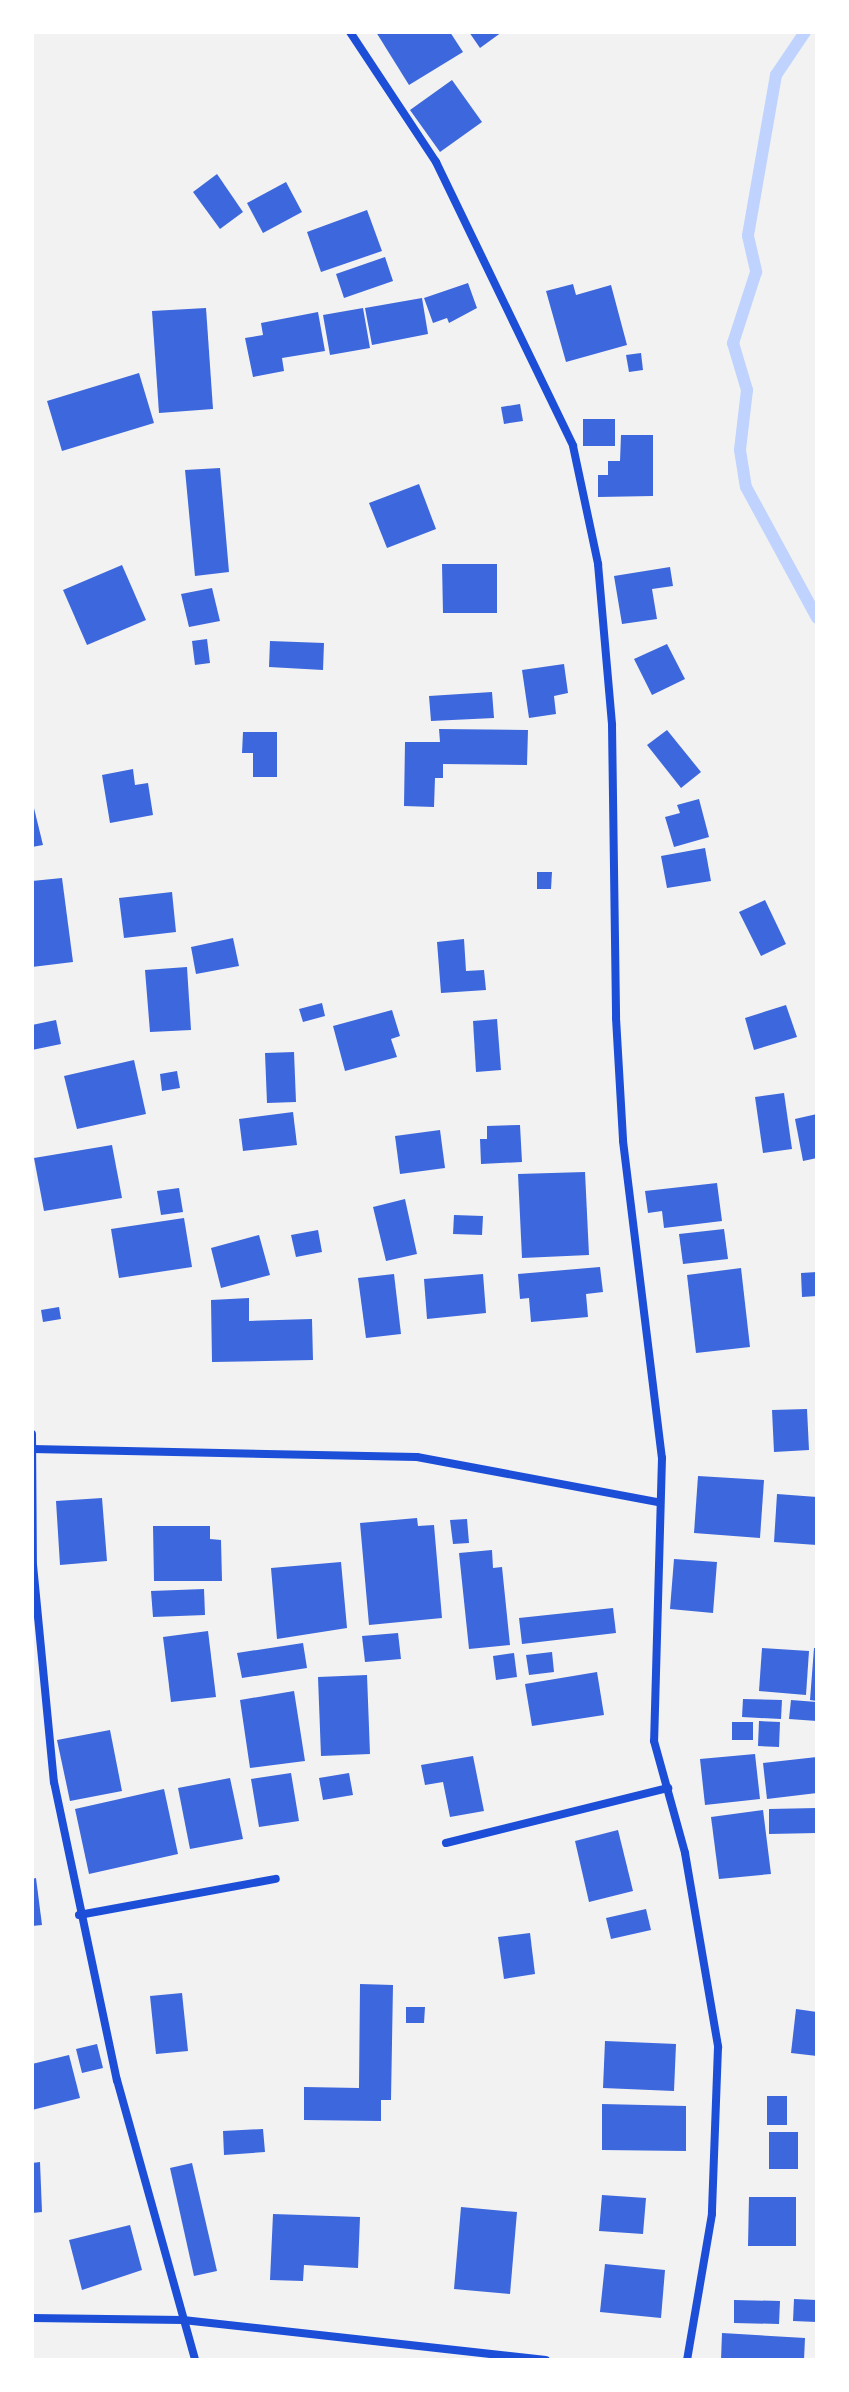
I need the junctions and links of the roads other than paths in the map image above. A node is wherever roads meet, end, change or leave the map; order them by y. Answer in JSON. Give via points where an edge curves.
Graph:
{"nodes":[{"id":1,"x":350,"y":32,"type":"edge"},
{"id":2,"x":32,"y":1434,"type":"edge"},
{"id":3,"x":33,"y":1449,"type":"edge"},
{"id":4,"x":658,"y":1502,"type":"junction"},
{"id":5,"x":668,"y":1788,"type":"junction"},
{"id":6,"x":446,"y":1843,"type":"dead end"},
{"id":7,"x":276,"y":1879,"type":"dead end"},
{"id":8,"x":79,"y":1915,"type":"junction"},
{"id":9,"x":32,"y":2318,"type":"edge"},
{"id":10,"x":183,"y":2320,"type":"junction"},
{"id":11,"x":195,"y":2360,"type":"edge"},
{"id":12,"x":546,"y":2360,"type":"edge"},
{"id":13,"x":687,"y":2360,"type":"edge"}],
"edges":[{"from":1,"to":4,"type":"street","via":[[436,162],[576,461],[598,564],[612,725],[623,1141],[662,1458]]},
{"from":2,"to":3,"type":"street"},
{"from":3,"to":4,"type":"street","via":[[417,1457]]},
{"from":3,"to":8,"type":"street","via":[[33,1565],[54,1782]]},
{"from":4,"to":5,"type":"street","via":[[654,1741]]},
{"from":5,"to":6,"type":"street"},
{"from":5,"to":13,"type":"street","via":[[685,1853],[718,2047],[712,2214]]},
{"from":7,"to":8,"type":"street"},
{"from":8,"to":10,"type":"street"},
{"from":9,"to":10,"type":"street"},
{"from":10,"to":11,"type":"street"},
{"from":10,"to":12,"type":"street"}]}
